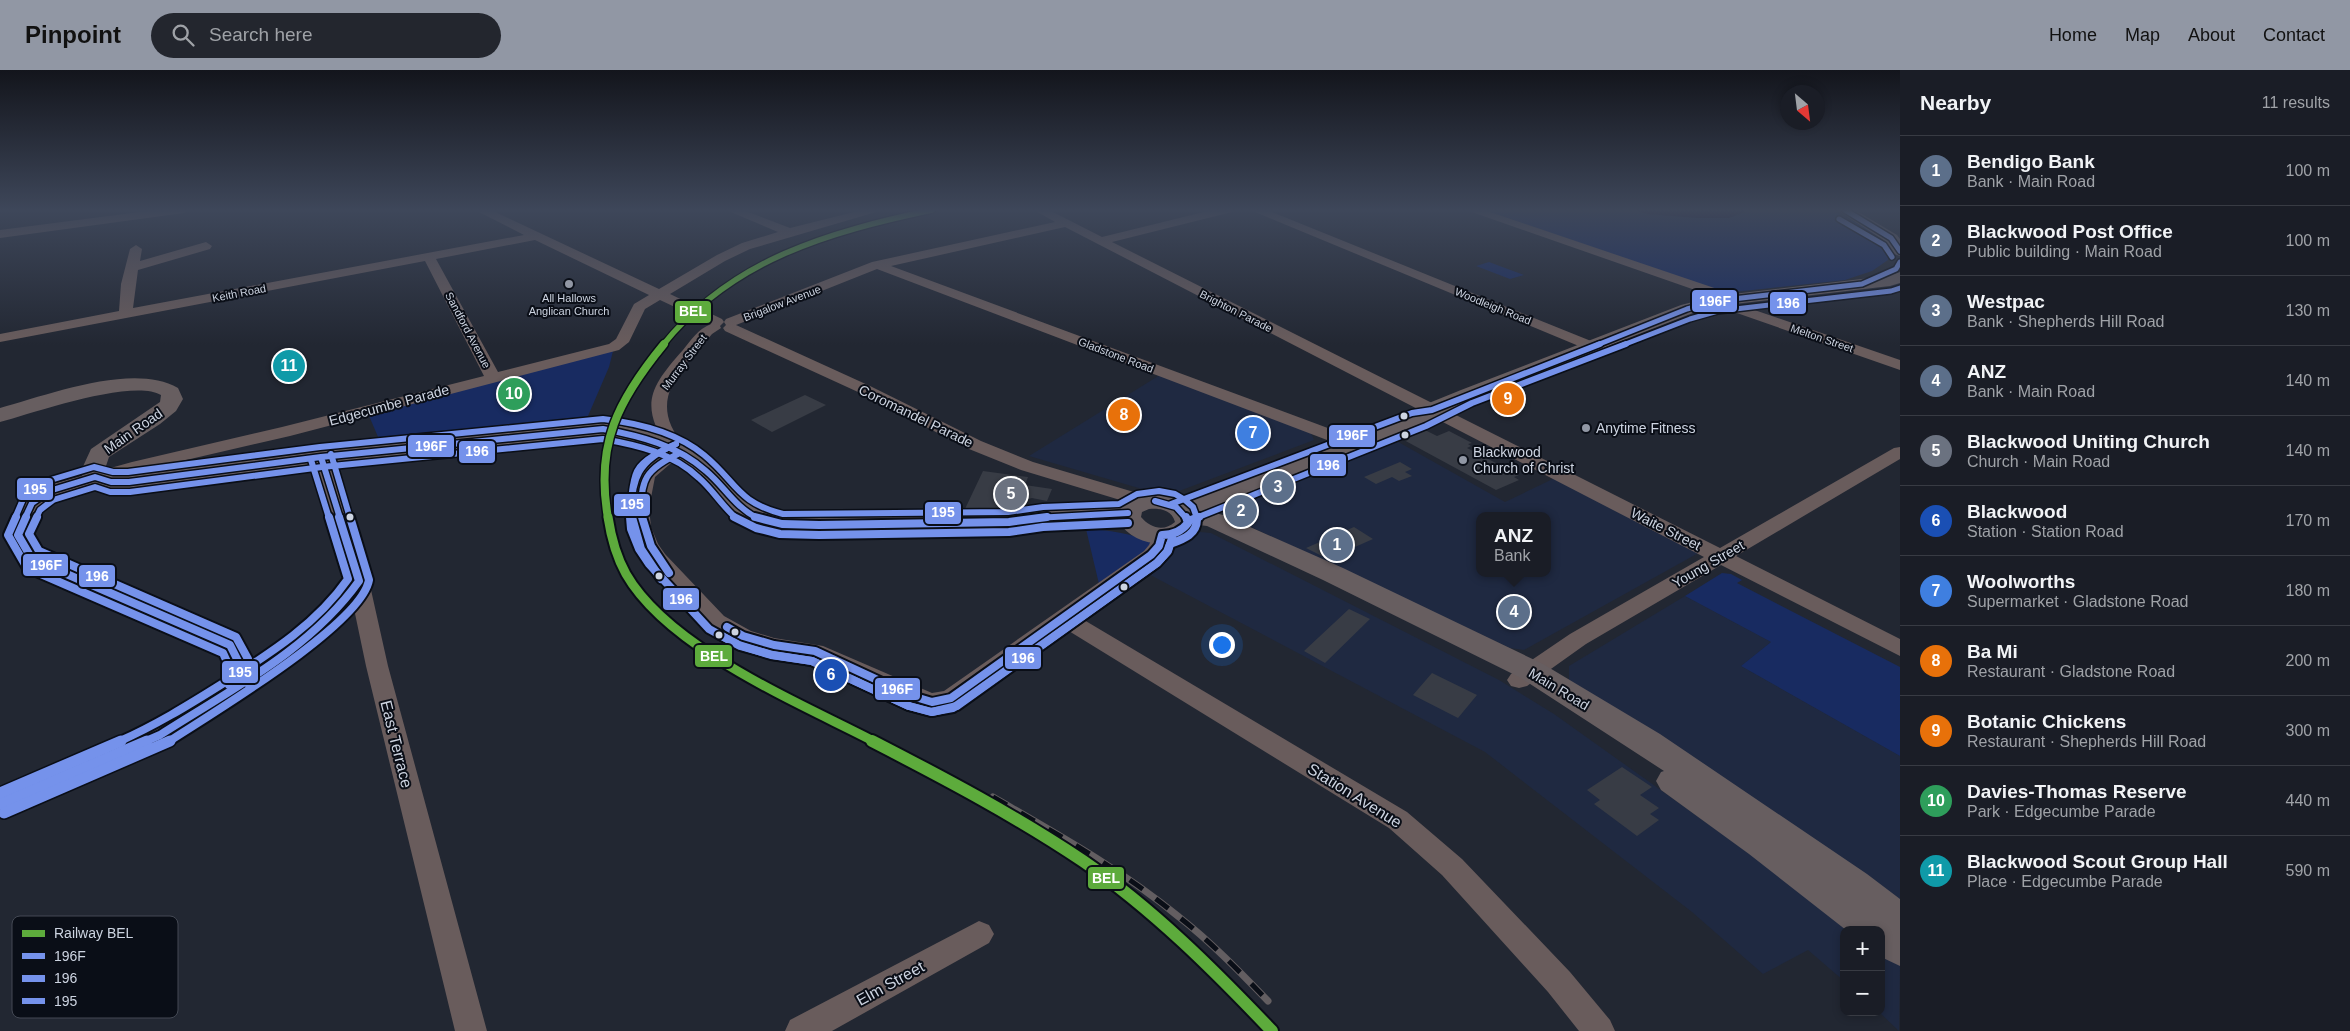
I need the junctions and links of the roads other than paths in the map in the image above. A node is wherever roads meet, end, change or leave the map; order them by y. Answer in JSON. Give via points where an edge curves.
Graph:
{"nodes":[{"id":1,"x":135,"y":255,"type":"edge"},
{"id":2,"x":174,"y":255,"type":"edge"},
{"id":3,"x":440,"y":255,"type":"edge"},
{"id":4,"x":577,"y":255,"type":"edge"},
{"id":5,"x":730,"y":255,"type":"edge"},
{"id":6,"x":923,"y":255,"type":"edge"},
{"id":7,"x":1126,"y":255,"type":"edge"},
{"id":8,"x":1366,"y":255,"type":"edge"},
{"id":9,"x":1598,"y":255,"type":"edge"},
{"id":10,"x":429,"y":257,"type":"junction"},
{"id":11,"x":1900,"y":262,"type":"edge"},
{"id":12,"x":877,"y":265,"type":"junction"},
{"id":13,"x":133,"y":266,"type":"junction"},
{"id":14,"x":1897,"y":279,"type":"edge"},
{"id":15,"x":1862,"y":284,"type":"junction"},
{"id":16,"x":658,"y":294,"type":"junction"},
{"id":17,"x":1724,"y":300,"type":"junction"},
{"id":18,"x":126,"y":314,"type":"junction"},
{"id":19,"x":723,"y":325,"type":"junction"},
{"id":20,"x":0,"y":338,"type":"edge"},
{"id":21,"x":1591,"y":346,"type":"junction"},
{"id":22,"x":1900,"y":365,"type":"edge"},
{"id":23,"x":493,"y":378,"type":"junction"},
{"id":24,"x":1432,"y":410,"type":"junction"},
{"id":25,"x":0,"y":415,"type":"edge"},
{"id":26,"x":1349,"y":441,"type":"junction"},
{"id":27,"x":1900,"y":452,"type":"edge"},
{"id":28,"x":680,"y":453,"type":"junction"},
{"id":29,"x":321,"y":457,"type":"junction"},
{"id":30,"x":138,"y":466,"type":"junction"},
{"id":31,"x":95,"y":477,"type":"junction"},
{"id":32,"x":120,"y":483,"type":"junction"},
{"id":33,"x":1215,"y":509,"type":"junction"},
{"id":34,"x":1135,"y":514,"type":"junction"},
{"id":35,"x":1178,"y":519,"type":"junction"},
{"id":36,"x":1721,"y":557,"type":"junction"},
{"id":37,"x":359,"y":581,"type":"junction"},
{"id":38,"x":1063,"y":617,"type":"junction"},
{"id":39,"x":1900,"y":648,"type":"edge"},
{"id":40,"x":1525,"y":676,"type":"junction"},
{"id":41,"x":239,"y":685,"type":"junction"},
{"id":42,"x":0,"y":804,"type":"edge"},
{"id":43,"x":1900,"y":922,"type":"edge"},
{"id":44,"x":1871,"y":926,"type":"edge"},
{"id":45,"x":979,"y":934,"type":"dead end"},
{"id":46,"x":1885,"y":937,"type":"edge"},
{"id":47,"x":1900,"y":948,"type":"edge"},
{"id":48,"x":471,"y":1031,"type":"edge"},
{"id":49,"x":801,"y":1031,"type":"edge"},
{"id":50,"x":1599,"y":1031,"type":"edge"}],
"edges":[{"from":1,"to":13,"type":"street"},
{"from":2,"to":13,"type":"street"},
{"from":3,"to":10,"type":"street","name":"Keith Road"},
{"from":4,"to":16,"type":"street","name":"Coromandel Parade"},
{"from":5,"to":16,"type":"street","name":"Edgecumbe Parade"},
{"from":6,"to":12,"type":"street","name":"Brigalow Avenue"},
{"from":7,"to":24,"type":"street","name":"Brighton Parade"},
{"from":8,"to":21,"type":"street","name":"Woodleigh Road"},
{"from":9,"to":17,"type":"street","name":"Melton Street"},
{"from":10,"to":18,"type":"street","name":"Keith Road"},
{"from":10,"to":23,"type":"street","name":"Sandford Avenue"},
{"from":11,"to":15,"type":"main road","via":[[1896,269]]},
{"from":12,"to":19,"type":"street","name":"Brigalow Avenue"},
{"from":12,"to":26,"type":"street","name":"Gladstone Road"},
{"from":13,"to":18,"type":"street"},
{"from":14,"to":15,"type":"main road"},
{"from":15,"to":17,"type":"main road"},
{"from":16,"to":19,"type":"street","name":"Coromandel Parade"},
{"from":16,"to":23,"type":"street","name":"Edgecumbe Parade","via":[[639,307],[622,342],[614,347]]},
{"from":17,"to":21,"type":"main road","via":[[1687,309]]},
{"from":17,"to":22,"type":"street","name":"Melton Street"},
{"from":18,"to":20,"type":"street","name":"Keith Road"},
{"from":19,"to":28,"type":"street","name":"Murray Street","via":[[707,331],[659,395],[660,422]]},
{"from":19,"to":34,"type":"street","name":"Coromandel Parade","via":[[855,385],[975,445],[1027,466],[1108,490]]},
{"from":21,"to":24,"type":"main road"},
{"from":23,"to":30,"type":"street","name":"Edgecumbe Parade"},
{"from":24,"to":26,"type":"main road","via":[[1422,417]]},
{"from":24,"to":36,"type":"street","name":"Waite Street"},
{"from":25,"to":31,"type":"main road","name":"Main Road","via":[[74,395],[137,385],[159,385],[171,392],[168,406],[99,454],[92,473]]},
{"from":26,"to":33,"type":"main road"},
{"from":26,"to":35,"type":"main road"},
{"from":27,"to":36,"type":"street","name":"Young Street"},
{"from":28,"to":29,"type":"main road","via":[[648,437],[603,429]]},
{"from":28,"to":34,"type":"main road","via":[[706,470],[736,505],[748,514],[768,521],[799,525],[1009,522],[1044,526],[1102,525]]},
{"from":28,"to":38,"type":"street","via":[[664,460],[646,475],[640,508],[641,526],[648,544],[669,573],[716,621],[743,636],[815,651],[932,702],[951,698]]},
{"from":29,"to":32,"type":"main road"},
{"from":29,"to":37,"type":"street","name":"East Terrace"},
{"from":30,"to":31,"type":"street","name":"Edgecumbe Parade"},
{"from":30,"to":32,"type":"main road","via":[[125,474]]},
{"from":31,"to":32,"type":"main road"},
{"from":31,"to":41,"type":"street","name":"Edgecumbe Parade","via":[[49,491],[32,502],[18,535],[32,559],[230,645],[238,661]]},
{"from":33,"to":35,"type":"main road","name":"Main Road"},
{"from":33,"to":40,"type":"main road","name":"Main Road"},
{"from":34,"to":35,"type":"main road"},
{"from":34,"to":35,"type":"main road","via":[[1148,533]]},
{"from":35,"to":38,"type":"street","via":[[1151,556]]},
{"from":35,"to":40,"type":"main road","name":"Main Road","via":[[1238,540]]},
{"from":36,"to":39,"type":"street","name":"Waite Street"},
{"from":36,"to":40,"type":"street","name":"Young Street","via":[[1578,639]]},
{"from":37,"to":41,"type":"street","via":[[325,622],[284,656]]},
{"from":37,"to":48,"type":"street","name":"East Terrace","via":[[377,666]]},
{"from":38,"to":50,"type":"street","name":"Station Avenue","via":[[1398,820],[1452,867],[1559,982]]},
{"from":40,"to":43,"type":"main road","name":"Main Road","via":[[1648,743],[1854,885]]},
{"from":40,"to":44,"type":"main road","name":"Main Road","via":[[1762,844]]},
{"from":41,"to":42,"type":"street","via":[[160,735]]},
{"from":45,"to":49,"type":"street","name":"Elm Street"},
{"from":46,"to":47,"type":"main road"}]}
